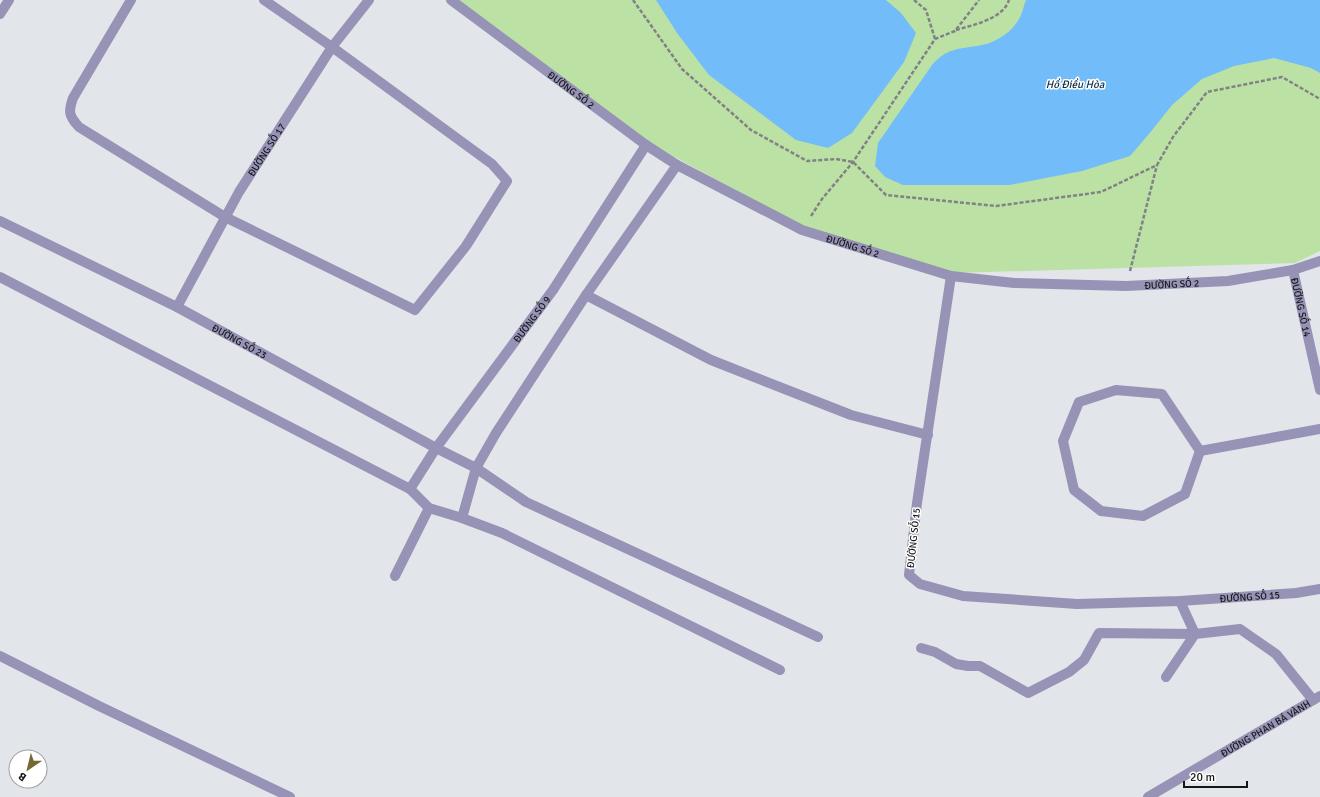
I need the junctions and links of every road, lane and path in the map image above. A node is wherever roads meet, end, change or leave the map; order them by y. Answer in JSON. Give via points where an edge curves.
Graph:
{"nodes":[{"id":1,"x":9,"y":0,"type":"edge"},
{"id":2,"x":131,"y":0,"type":"edge"},
{"id":3,"x":264,"y":0,"type":"edge"},
{"id":4,"x":369,"y":0,"type":"edge"},
{"id":5,"x":451,"y":0,"type":"edge"},
{"id":6,"x":633,"y":0,"type":"edge"},
{"id":7,"x":914,"y":0,"type":"edge"},
{"id":8,"x":979,"y":0,"type":"edge"},
{"id":9,"x":1010,"y":0,"type":"edge"},
{"id":10,"x":0,"y":14,"type":"edge"},
{"id":11,"x":955,"y":31,"type":"junction"},
{"id":12,"x":935,"y":39,"type":"junction"},
{"id":13,"x":332,"y":47,"type":"junction"},
{"id":14,"x":1320,"y":99,"type":"edge"},
{"id":15,"x":646,"y":145,"type":"junction"},
{"id":16,"x":853,"y":162,"type":"junction"},
{"id":17,"x":677,"y":165,"type":"junction"},
{"id":18,"x":1157,"y":165,"type":"junction"},
{"id":19,"x":225,"y":217,"type":"junction"},
{"id":20,"x":0,"y":221,"type":"edge"},
{"id":21,"x":802,"y":230,"type":"junction"},
{"id":22,"x":1320,"y":262,"type":"edge"},
{"id":23,"x":1293,"y":270,"type":"junction"},
{"id":24,"x":951,"y":276,"type":"junction"},
{"id":25,"x":0,"y":278,"type":"edge"},
{"id":26,"x":1126,"y":286,"type":"junction"},
{"id":27,"x":586,"y":295,"type":"junction"},
{"id":28,"x":177,"y":307,"type":"junction"},
{"id":29,"x":1320,"y":390,"type":"edge"},
{"id":30,"x":1320,"y":428,"type":"edge"},
{"id":31,"x":928,"y":435,"type":"junction"},
{"id":32,"x":436,"y":448,"type":"junction"},
{"id":33,"x":1200,"y":451,"type":"junction"},
{"id":34,"x":476,"y":468,"type":"junction"},
{"id":35,"x":410,"y":489,"type":"junction"},
{"id":36,"x":429,"y":508,"type":"junction"},
{"id":37,"x":462,"y":518,"type":"junction"},
{"id":38,"x":395,"y":576,"type":"dead end"},
{"id":39,"x":1320,"y":589,"type":"edge"},
{"id":40,"x":1180,"y":601,"type":"junction"},
{"id":41,"x":1195,"y":634,"type":"junction"},
{"id":42,"x":818,"y":637,"type":"dead end"},
{"id":43,"x":921,"y":648,"type":"dead end"},
{"id":44,"x":0,"y":656,"type":"edge"},
{"id":45,"x":780,"y":670,"type":"dead end"},
{"id":46,"x":1166,"y":677,"type":"dead end"},
{"id":47,"x":1317,"y":698,"type":"edge"},
{"id":48,"x":290,"y":797,"type":"edge"},
{"id":49,"x":1148,"y":797,"type":"edge"}],
"edges":[{"from":1,"to":10,"type":"street"},
{"from":2,"to":19,"type":"street","via":[[73,98],[71,118],[79,127]]},
{"from":3,"to":13,"type":"street"},
{"from":4,"to":13,"type":"street","name":"ĐƯỜNG SỐ 17"},
{"from":5,"to":15,"type":"street","name":"ĐƯỜNG SỐ 2"},
{"from":6,"to":16,"type":"path","via":[[682,70],[751,130],[807,161],[836,159]]},
{"from":7,"to":12,"type":"path","via":[[926,10]]},
{"from":8,"to":11,"type":"path"},
{"from":9,"to":11,"type":"path","via":[[1007,7],[988,21]]},
{"from":11,"to":12,"type":"path"},
{"from":12,"to":16,"type":"path"},
{"from":13,"to":19,"type":"street","name":"ĐƯỜNG SỐ 17"},
{"from":13,"to":19,"type":"street","via":[[492,164],[507,181],[466,246],[415,310]]},
{"from":14,"to":18,"type":"path","via":[[1282,77],[1207,92],[1173,137]]},
{"from":15,"to":17,"type":"street","name":"ĐƯỜNG SỐ 2"},
{"from":15,"to":32,"type":"street","name":"ĐƯỜNG SỐ 9","via":[[553,290]]},
{"from":16,"to":18,"type":"path","via":[[886,194],[996,206],[1101,192]]},
{"from":16,"to":21,"type":"path","via":[[822,199]]},
{"from":17,"to":21,"type":"street","name":"ĐƯỜNG SỐ 2"},
{"from":17,"to":27,"type":"street"},
{"from":18,"to":26,"type":"path"},
{"from":19,"to":28,"type":"street","name":"ĐƯỜNG SỐ 17"},
{"from":20,"to":28,"type":"street","name":"ĐƯỜNG SỐ 23"},
{"from":21,"to":24,"type":"street","name":"ĐƯỜNG SỐ 2"},
{"from":22,"to":23,"type":"street","name":"ĐƯỜNG SỐ 2"},
{"from":23,"to":26,"type":"street","name":"ĐƯỜNG SỐ 2","via":[[1228,281]]},
{"from":23,"to":29,"type":"street","name":"ĐƯỜNG SỐ 14"},
{"from":24,"to":26,"type":"street","name":"ĐƯỜNG SỐ 2","via":[[1014,283]]},
{"from":24,"to":31,"type":"street","name":"ĐƯỜNG SỐ 15"},
{"from":25,"to":35,"type":"street"},
{"from":27,"to":31,"type":"street","via":[[711,360],[851,415]]},
{"from":27,"to":34,"type":"street","via":[[496,432]]},
{"from":28,"to":32,"type":"street","name":"ĐƯỜNG SỐ 23"},
{"from":30,"to":33,"type":"street"},
{"from":31,"to":40,"type":"street","name":"ĐƯỜNG SỐ 15","via":[[909,575],[920,584],[963,596],[1027,601],[1077,604]]},
{"from":32,"to":34,"type":"street","name":"ĐƯỜNG SỐ 23"},
{"from":32,"to":35,"type":"street","name":"ĐƯỜNG SỐ 9"},
{"from":33,"to":33,"type":"street","via":[[1185,494],[1143,516],[1101,510],[1074,490],[1063,441],[1079,402],[1116,390],[1162,394]]},
{"from":34,"to":37,"type":"street"},
{"from":34,"to":42,"type":"street","name":"ĐƯỜNG SỐ 23","via":[[526,502]]},
{"from":35,"to":36,"type":"street"},
{"from":36,"to":37,"type":"street"},
{"from":36,"to":38,"type":"street"},
{"from":37,"to":45,"type":"street","via":[[502,533]]},
{"from":39,"to":40,"type":"street","name":"ĐƯỜNG SỐ 15"},
{"from":40,"to":41,"type":"street"},
{"from":41,"to":43,"type":"street","via":[[1099,633],[1084,660],[1069,672],[1028,692],[980,666],[956,664],[935,652]]},
{"from":41,"to":46,"type":"street"},
{"from":41,"to":47,"type":"street","via":[[1240,629],[1276,654]]},
{"from":44,"to":48,"type":"street"},
{"from":47,"to":49,"type":"street","name":"ĐƯỜNG PHAN BÁ VÀNH"}]}
